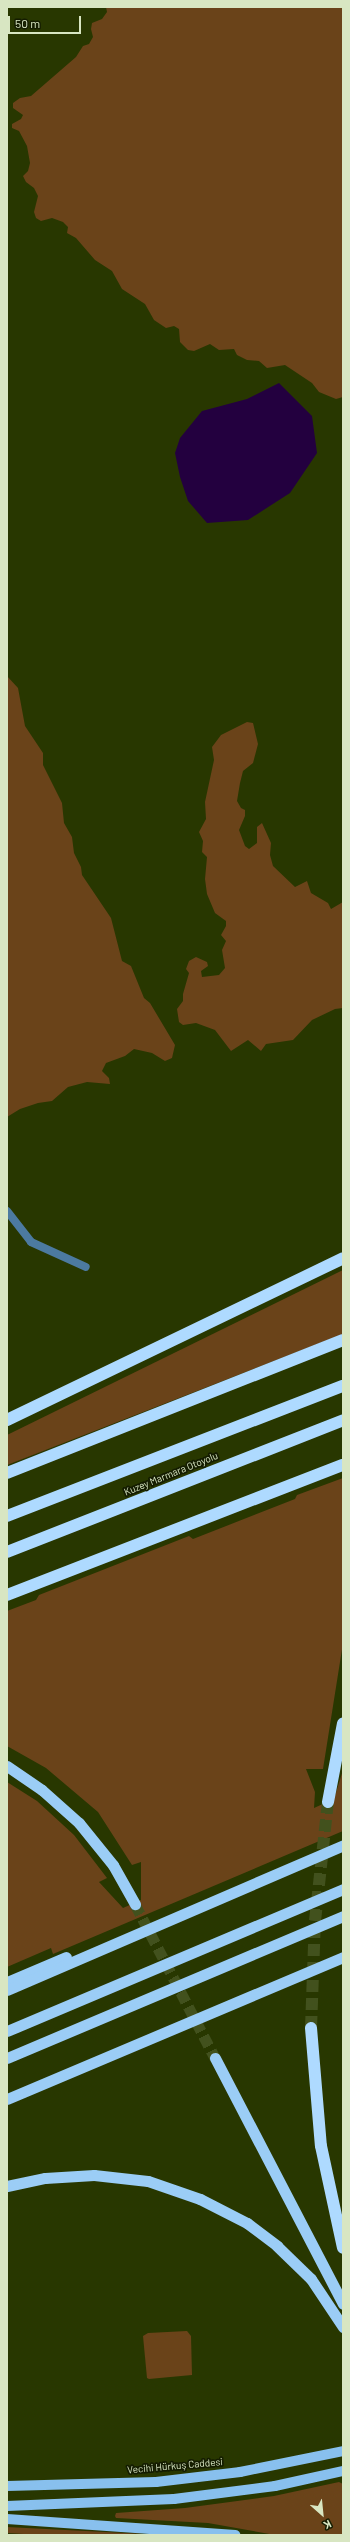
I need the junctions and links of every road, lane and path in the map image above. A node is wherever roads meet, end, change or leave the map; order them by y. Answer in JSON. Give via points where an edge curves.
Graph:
{"nodes":[{"id":1,"x":7,"y":1211,"type":"edge"},
{"id":2,"x":343,"y":1258,"type":"edge"},
{"id":3,"x":86,"y":1267,"type":"dead end"},
{"id":4,"x":343,"y":1340,"type":"edge"},
{"id":5,"x":343,"y":1386,"type":"edge"},
{"id":6,"x":7,"y":1420,"type":"edge"},
{"id":7,"x":343,"y":1420,"type":"edge"},
{"id":8,"x":343,"y":1465,"type":"edge"},
{"id":9,"x":7,"y":1473,"type":"edge"},
{"id":10,"x":7,"y":1516,"type":"edge"},
{"id":11,"x":7,"y":1552,"type":"edge"},
{"id":12,"x":7,"y":1596,"type":"edge"},
{"id":13,"x":343,"y":1723,"type":"edge"},
{"id":14,"x":7,"y":1766,"type":"edge"},
{"id":15,"x":328,"y":1802,"type":"tunnel mouth"},
{"id":16,"x":343,"y":1845,"type":"edge"},
{"id":17,"x":343,"y":1889,"type":"edge"},
{"id":18,"x":135,"y":1904,"type":"tunnel mouth"},
{"id":19,"x":343,"y":1916,"type":"edge"},
{"id":20,"x":156,"y":1924,"type":"junction"},
{"id":21,"x":343,"y":1957,"type":"edge"},
{"id":22,"x":7,"y":1982,"type":"edge"},
{"id":23,"x":7,"y":1990,"type":"edge"},
{"id":24,"x":311,"y":2028,"type":"tunnel mouth"},
{"id":25,"x":7,"y":2031,"type":"edge"},
{"id":26,"x":7,"y":2058,"type":"edge"},
{"id":27,"x":215,"y":2058,"type":"tunnel mouth"},
{"id":28,"x":7,"y":2099,"type":"edge"},
{"id":29,"x":7,"y":2186,"type":"edge"},
{"id":30,"x":343,"y":2248,"type":"edge"},
{"id":31,"x":343,"y":2304,"type":"edge"},
{"id":32,"x":343,"y":2327,"type":"edge"},
{"id":33,"x":343,"y":2452,"type":"edge"},
{"id":34,"x":343,"y":2471,"type":"edge"},
{"id":35,"x":7,"y":2486,"type":"edge"},
{"id":36,"x":7,"y":2506,"type":"edge"},
{"id":37,"x":7,"y":2519,"type":"edge"},
{"id":38,"x":234,"y":2535,"type":"edge"}],
"edges":[{"from":1,"to":3,"type":"street","via":[[31,1242]]},
{"from":2,"to":6,"type":"highway"},
{"from":4,"to":9,"type":"highway"},
{"from":5,"to":10,"type":"highway","name":"Kuzey Marmara Otoyolu"},
{"from":7,"to":11,"type":"highway","name":"Kuzey Marmara Otoyolu"},
{"from":8,"to":12,"type":"highway"},
{"from":13,"to":15,"type":"highway"},
{"from":14,"to":18,"type":"highway","via":[[42,1790],[79,1823],[113,1865]]},
{"from":16,"to":20,"type":"highway"},
{"from":17,"to":25,"type":"highway"},
{"from":19,"to":26,"type":"highway"},
{"from":20,"to":22,"type":"highway","via":[[138,1928]]},
{"from":20,"to":23,"type":"highway"},
{"from":21,"to":28,"type":"highway"},
{"from":24,"to":30,"type":"highway","via":[[321,2146]]},
{"from":27,"to":31,"type":"highway"},
{"from":29,"to":32,"type":"highway","via":[[45,2178],[94,2175],[148,2182],[200,2199],[247,2223],[277,2246],[311,2279]]},
{"from":33,"to":35,"type":"main road","name":"Vecihi Hürkuş Caddesi","via":[[240,2472],[163,2481]]},
{"from":34,"to":36,"type":"main road","via":[[275,2486],[174,2499]]},
{"from":37,"to":38,"type":"main road"}]}
